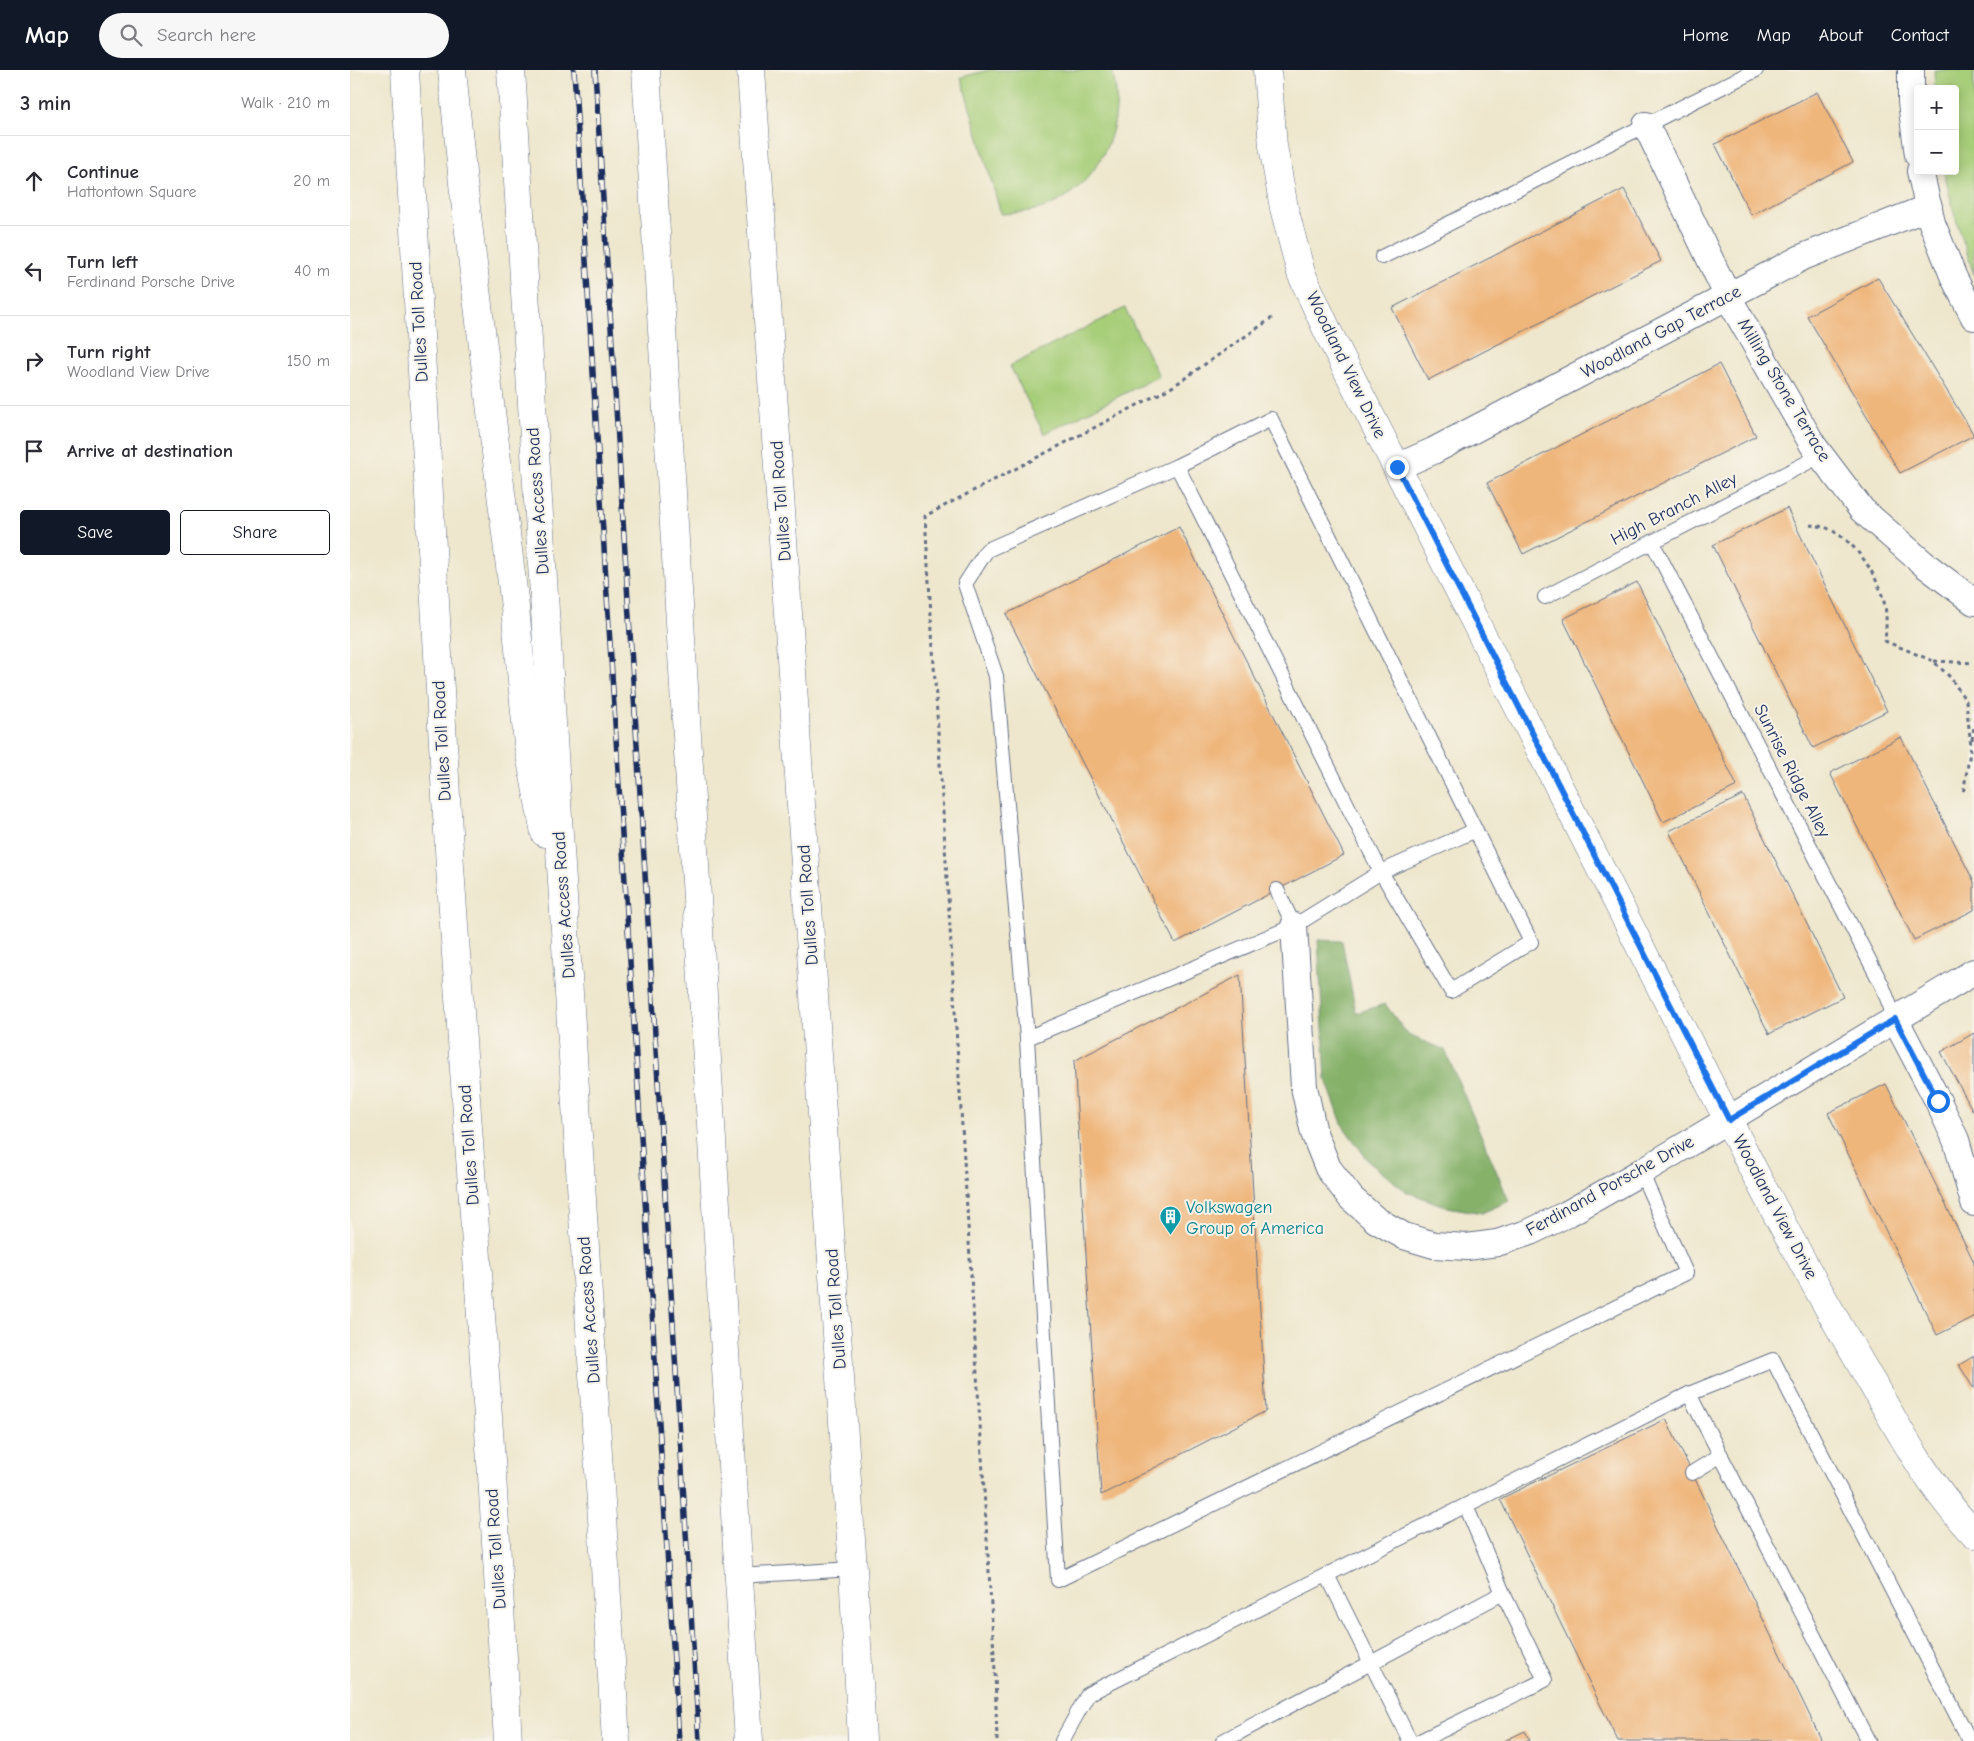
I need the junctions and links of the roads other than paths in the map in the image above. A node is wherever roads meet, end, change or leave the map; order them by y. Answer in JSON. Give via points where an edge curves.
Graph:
{"nodes":[{"id":1,"x":405,"y":70,"type":"edge"},
{"id":2,"x":452,"y":70,"type":"edge"},
{"id":3,"x":511,"y":70,"type":"edge"},
{"id":4,"x":646,"y":70,"type":"edge"},
{"id":5,"x":751,"y":70,"type":"edge"},
{"id":6,"x":1267,"y":70,"type":"edge"},
{"id":7,"x":1756,"y":70,"type":"edge"},
{"id":8,"x":1911,"y":70,"type":"edge"},
{"id":9,"x":1646,"y":125,"type":"junction"},
{"id":10,"x":1915,"y":130,"type":"edge"},
{"id":11,"x":1921,"y":175,"type":"edge"},
{"id":12,"x":1929,"y":207,"type":"junction"},
{"id":13,"x":1382,"y":257,"type":"dead end"},
{"id":14,"x":1728,"y":297,"type":"junction"},
{"id":15,"x":1974,"y":317,"type":"edge"},
{"id":16,"x":1822,"y":455,"type":"junction"},
{"id":17,"x":1177,"y":466,"type":"junction"},
{"id":18,"x":1397,"y":467,"type":"junction"},
{"id":19,"x":1652,"y":542,"type":"junction"},
{"id":20,"x":1545,"y":597,"type":"dead end"},
{"id":21,"x":1974,"y":602,"type":"edge"},
{"id":22,"x":1476,"y":830,"type":"junction"},
{"id":23,"x":1381,"y":872,"type":"junction"},
{"id":24,"x":1277,"y":890,"type":"dead end"},
{"id":25,"x":1294,"y":926,"type":"junction"},
{"id":26,"x":567,"y":949,"type":"junction"},
{"id":27,"x":1974,"y":972,"type":"edge"},
{"id":28,"x":1895,"y":1019,"type":"junction"},
{"id":29,"x":1027,"y":1038,"type":"junction"},
{"id":30,"x":1729,"y":1120,"type":"junction"},
{"id":31,"x":1641,"y":1172,"type":"junction"},
{"id":32,"x":1974,"y":1203,"type":"edge"},
{"id":33,"x":1689,"y":1394,"type":"junction"},
{"id":34,"x":1721,"y":1455,"type":"junction"},
{"id":35,"x":1692,"y":1473,"type":"dead end"},
{"id":36,"x":1466,"y":1506,"type":"junction"},
{"id":37,"x":1974,"y":1534,"type":"edge"},
{"id":38,"x":853,"y":1569,"type":"junction"},
{"id":39,"x":1327,"y":1575,"type":"junction"},
{"id":40,"x":739,"y":1576,"type":"junction"},
{"id":41,"x":1503,"y":1593,"type":"junction"},
{"id":42,"x":1372,"y":1662,"type":"junction"},
{"id":43,"x":508,"y":1741,"type":"edge"},
{"id":44,"x":616,"y":1741,"type":"edge"},
{"id":45,"x":749,"y":1741,"type":"edge"},
{"id":46,"x":862,"y":1741,"type":"edge"},
{"id":47,"x":1062,"y":1741,"type":"edge"},
{"id":48,"x":1223,"y":1741,"type":"edge"},
{"id":49,"x":1410,"y":1741,"type":"edge"},
{"id":50,"x":1420,"y":1741,"type":"edge"},
{"id":51,"x":1868,"y":1741,"type":"edge"},
{"id":52,"x":1970,"y":1741,"type":"edge"}],
"edges":[{"from":1,"to":43,"type":"main road","name":"Dulles Toll Road","via":[[450,868]]},
{"from":2,"to":26,"type":"main road","via":[[528,744]]},
{"from":3,"to":26,"type":"main road","name":"Dulles Access Road"},
{"from":4,"to":40,"type":"main road"},
{"from":5,"to":38,"type":"main road","name":"Dulles Toll Road"},
{"from":6,"to":18,"type":"main road","name":"Woodland View Drive","via":[[1273,146],[1284,208],[1301,273]]},
{"from":7,"to":9,"type":"lane"},
{"from":8,"to":10,"type":"street"},
{"from":9,"to":13,"type":"lane"},
{"from":9,"to":14,"type":"street","name":"Milling Stone Terrace"},
{"from":11,"to":12,"type":"street"},
{"from":12,"to":14,"type":"street","name":"Woodland Gap Terrace","via":[[1804,258]]},
{"from":12,"to":15,"type":"street","via":[[1954,278]]},
{"from":14,"to":16,"type":"street","name":"Milling Stone Terrace","via":[[1767,368]]},
{"from":14,"to":18,"type":"street","name":"Woodland Gap Terrace"},
{"from":16,"to":19,"type":"lane","name":"High Branch Alley"},
{"from":16,"to":21,"type":"street","name":"Milling Stone Terrace","via":[[1862,510]]},
{"from":17,"to":22,"type":"lane","via":[[1271,419]]},
{"from":17,"to":23,"type":"lane"},
{"from":17,"to":29,"type":"lane","via":[[987,550],[965,584],[996,676]]},
{"from":18,"to":30,"type":"main road","name":"Woodland View Drive"},
{"from":19,"to":20,"type":"lane","name":"High Branch Alley"},
{"from":19,"to":28,"type":"lane","name":"Sunrise Ridge Alley","via":[[1882,984]]},
{"from":22,"to":23,"type":"lane"},
{"from":22,"to":23,"type":"lane","via":[[1531,942],[1451,991]]},
{"from":23,"to":25,"type":"lane"},
{"from":24,"to":25,"type":"lane"},
{"from":25,"to":29,"type":"lane"},
{"from":25,"to":31,"type":"street","name":"Ferdinand Porsche Drive","via":[[1304,1087],[1314,1133],[1328,1168],[1350,1198],[1376,1220],[1404,1236],[1434,1245],[1467,1247],[1497,1243],[1537,1228]]},
{"from":26,"to":44,"type":"main road","name":"Dulles Access Road"},
{"from":27,"to":28,"type":"street","name":"Ferdinand Porsche Drive"},
{"from":28,"to":30,"type":"street","name":"Ferdinand Porsche Drive"},
{"from":28,"to":32,"type":"street","via":[[1956,1140]]},
{"from":29,"to":31,"type":"lane","via":[[1058,1580],[1686,1273]]},
{"from":30,"to":31,"type":"street","name":"Ferdinand Porsche Drive"},
{"from":30,"to":37,"type":"main road","name":"Woodland View Drive","via":[[1789,1238],[1903,1437],[1940,1494]]},
{"from":33,"to":34,"type":"lane"},
{"from":33,"to":36,"type":"lane"},
{"from":33,"to":52,"type":"lane","via":[[1773,1360]]},
{"from":34,"to":35,"type":"lane"},
{"from":34,"to":51,"type":"lane"},
{"from":36,"to":39,"type":"lane"},
{"from":36,"to":41,"type":"lane"},
{"from":38,"to":40,"type":"lane"},
{"from":38,"to":46,"type":"main road","name":"Dulles Toll Road"},
{"from":39,"to":42,"type":"lane"},
{"from":39,"to":47,"type":"lane","via":[[1088,1694]]},
{"from":40,"to":45,"type":"main road"},
{"from":41,"to":42,"type":"lane"},
{"from":41,"to":50,"type":"lane","via":[[1546,1680]]},
{"from":42,"to":48,"type":"lane"},
{"from":42,"to":49,"type":"lane"}]}
